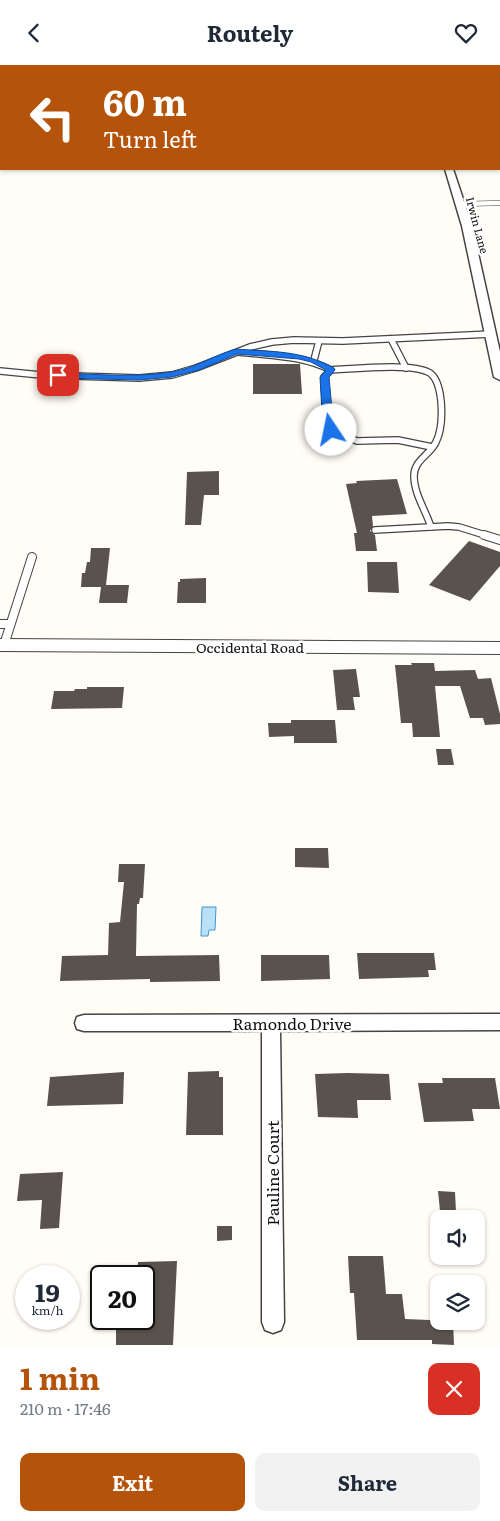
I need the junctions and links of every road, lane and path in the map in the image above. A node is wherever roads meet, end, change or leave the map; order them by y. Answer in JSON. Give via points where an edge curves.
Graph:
{"nodes":[{"id":1,"x":449,"y":170,"type":"edge"},
{"id":2,"x":500,"y":203,"type":"edge"},
{"id":3,"x":460,"y":204,"type":"junction"},
{"id":4,"x":491,"y":334,"type":"junction"},
{"id":5,"x":391,"y":339,"type":"junction"},
{"id":6,"x":319,"y":341,"type":"junction"},
{"id":7,"x":236,"y":351,"type":"junction"},
{"id":8,"x":314,"y":360,"type":"junction"},
{"id":9,"x":406,"y":368,"type":"junction"},
{"id":10,"x":331,"y":370,"type":"junction"},
{"id":11,"x":0,"y":371,"type":"edge"},
{"id":12,"x":500,"y":377,"type":"edge"},
{"id":13,"x":432,"y":447,"type":"junction"},
{"id":14,"x":431,"y":527,"type":"junction"},
{"id":15,"x":375,"y":530,"type":"dead end"},
{"id":16,"x":500,"y":540,"type":"edge"},
{"id":17,"x":32,"y":557,"type":"dead end"},
{"id":18,"x":0,"y":624,"type":"edge"},
{"id":19,"x":10,"y":624,"type":"junction"},
{"id":20,"x":2,"y":645,"type":"edge"},
{"id":21,"x":500,"y":648,"type":"edge"},
{"id":22,"x":500,"y":1022,"type":"edge"},
{"id":23,"x":84,"y":1023,"type":"dead end"},
{"id":24,"x":271,"y":1023,"type":"junction"},
{"id":25,"x":273,"y":1322,"type":"dead end"}],
"edges":[{"from":1,"to":3,"type":"street","name":"Irwin Lane"},
{"from":2,"to":3,"type":"lane"},
{"from":3,"to":4,"type":"street","name":"Irwin Lane"},
{"from":4,"to":5,"type":"lane"},
{"from":4,"to":12,"type":"street","name":"Irwin Lane"},
{"from":5,"to":6,"type":"lane"},
{"from":5,"to":9,"type":"lane"},
{"from":6,"to":7,"type":"lane","via":[[272,342]]},
{"from":6,"to":8,"type":"lane"},
{"from":7,"to":8,"type":"lane"},
{"from":7,"to":11,"type":"lane","via":[[180,373],[139,378]]},
{"from":8,"to":10,"type":"lane"},
{"from":9,"to":10,"type":"lane"},
{"from":9,"to":13,"type":"lane","via":[[429,372],[437,382],[443,416],[438,441]]},
{"from":10,"to":13,"type":"lane","via":[[324,377],[326,412],[331,430],[350,441],[398,440]]},
{"from":13,"to":14,"type":"lane","via":[[415,468],[415,485]]},
{"from":14,"to":15,"type":"lane"},
{"from":14,"to":16,"type":"lane","via":[[459,527]]},
{"from":17,"to":19,"type":"lane"},
{"from":18,"to":19,"type":"lane"},
{"from":19,"to":20,"type":"lane"},
{"from":20,"to":21,"type":"street","name":"Occidental Road"},
{"from":22,"to":24,"type":"street","name":"Ramondo Drive"},
{"from":23,"to":24,"type":"street","name":"Ramondo Drive"},
{"from":24,"to":25,"type":"street","name":"Pauline Court"}]}
